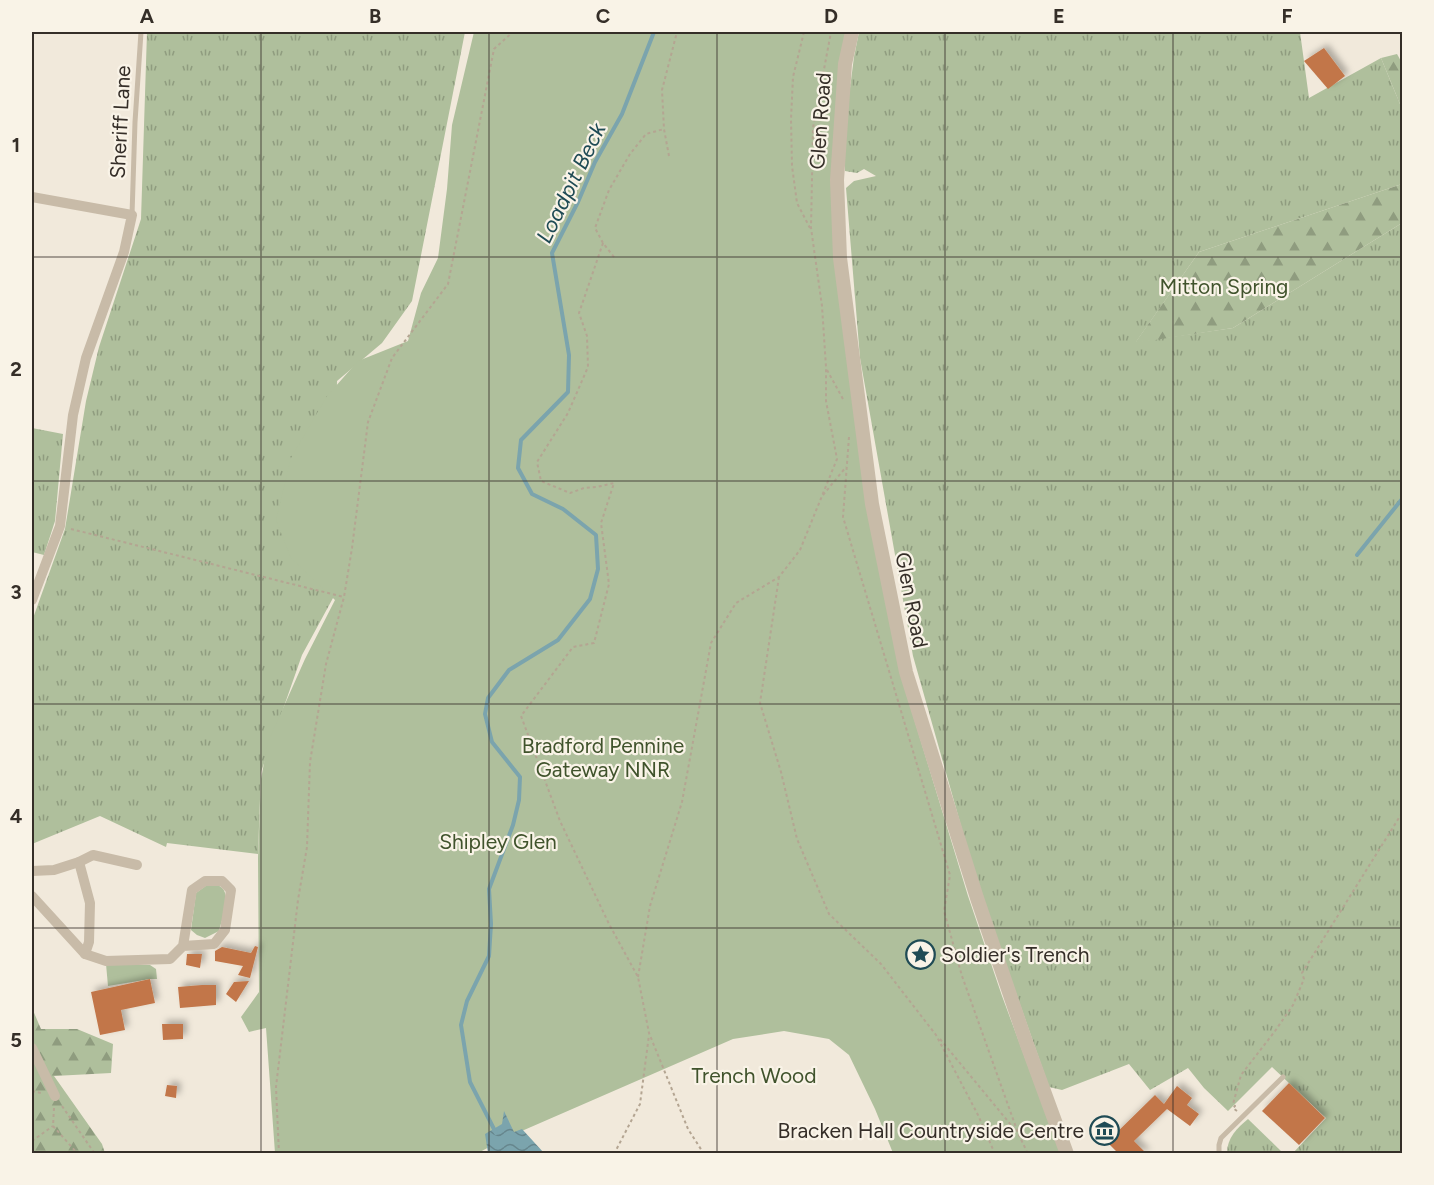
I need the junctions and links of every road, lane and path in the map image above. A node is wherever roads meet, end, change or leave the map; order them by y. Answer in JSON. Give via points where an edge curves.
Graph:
{"nodes":[{"id":1,"x":141,"y":32,"type":"edge"},
{"id":2,"x":513,"y":32,"type":"edge"},
{"id":3,"x":677,"y":32,"type":"edge"},
{"id":4,"x":804,"y":32,"type":"edge"},
{"id":5,"x":831,"y":32,"type":"edge"},
{"id":6,"x":852,"y":32,"type":"edge"},
{"id":7,"x":664,"y":129,"type":"junction"},
{"id":8,"x":669,"y":156,"type":"dead end"},
{"id":9,"x":32,"y":196,"type":"edge"},
{"id":10,"x":132,"y":215,"type":"junction"},
{"id":11,"x":811,"y":228,"type":"junction"},
{"id":12,"x":603,"y":243,"type":"junction"},
{"id":13,"x":614,"y":257,"type":"dead end"},
{"id":14,"x":826,"y":367,"type":"junction"},
{"id":15,"x":845,"y":407,"type":"dead end"},
{"id":16,"x":849,"y":436,"type":"dead end"},
{"id":17,"x":846,"y":467,"type":"junction"},
{"id":18,"x":821,"y":497,"type":"junction"},
{"id":19,"x":60,"y":526,"type":"junction"},
{"id":20,"x":779,"y":577,"type":"junction"},
{"id":21,"x":344,"y":597,"type":"junction"},
{"id":22,"x":32,"y":600,"type":"edge"},
{"id":23,"x":1402,"y":813,"type":"edge"},
{"id":24,"x":79,"y":862,"type":"junction"},
{"id":25,"x":137,"y":865,"type":"dead end"},
{"id":26,"x":32,"y":872,"type":"edge"},
{"id":27,"x":32,"y":896,"type":"edge"},
{"id":28,"x":183,"y":946,"type":"junction"},
{"id":29,"x":85,"y":954,"type":"junction"},
{"id":30,"x":638,"y":977,"type":"junction"},
{"id":31,"x":649,"y":1033,"type":"junction"},
{"id":32,"x":936,"y":1035,"type":"junction"},
{"id":33,"x":32,"y":1048,"type":"edge"},
{"id":34,"x":1283,"y":1077,"type":"dead end"},
{"id":35,"x":55,"y":1096,"type":"junction"},
{"id":36,"x":1234,"y":1105,"type":"dead end"},
{"id":37,"x":53,"y":1126,"type":"junction"},
{"id":38,"x":1018,"y":1133,"type":"junction"},
{"id":39,"x":32,"y":1141,"type":"edge"},
{"id":40,"x":78,"y":1154,"type":"edge"},
{"id":41,"x":95,"y":1154,"type":"edge"},
{"id":42,"x":279,"y":1154,"type":"edge"},
{"id":43,"x":614,"y":1154,"type":"edge"},
{"id":44,"x":704,"y":1154,"type":"edge"},
{"id":45,"x":995,"y":1154,"type":"edge"},
{"id":46,"x":1028,"y":1154,"type":"edge"},
{"id":47,"x":1067,"y":1154,"type":"edge"},
{"id":48,"x":1219,"y":1154,"type":"edge"}],
"edges":[{"from":1,"to":10,"type":"lane","name":"Sheriff Lane"},
{"from":2,"to":21,"type":"path","via":[[494,49],[447,284],[392,358],[368,423]]},
{"from":3,"to":7,"type":"path","via":[[662,90]]},
{"from":4,"to":11,"type":"path","via":[[793,77],[792,166],[797,202]]},
{"from":5,"to":11,"type":"path","via":[[813,128]]},
{"from":6,"to":47,"type":"street","name":"Glen Road","via":[[845,64],[837,180],[840,258],[872,504],[906,672],[977,898]]},
{"from":7,"to":8,"type":"path"},
{"from":7,"to":12,"type":"path","via":[[646,134],[609,190],[595,228]]},
{"from":9,"to":10,"type":"street"},
{"from":10,"to":19,"type":"street","via":[[124,252],[86,358],[73,415]]},
{"from":11,"to":14,"type":"path"},
{"from":12,"to":13,"type":"path"},
{"from":12,"to":30,"type":"path","via":[[579,314],[587,336],[588,367],[568,413],[537,462],[541,482],[570,493],[614,483],[601,523],[609,584],[594,643],[573,647],[521,716],[560,821]]},
{"from":14,"to":15,"type":"path"},
{"from":14,"to":18,"type":"path","via":[[825,401],[837,459]]},
{"from":16,"to":17,"type":"path"},
{"from":17,"to":18,"type":"path"},
{"from":17,"to":38,"type":"path","via":[[843,517],[950,874],[944,911],[962,976]]},
{"from":18,"to":20,"type":"path","via":[[800,550]]},
{"from":19,"to":21,"type":"path"},
{"from":19,"to":22,"type":"street"},
{"from":20,"to":30,"type":"path","via":[[736,603],[711,643],[682,801],[650,906]]},
{"from":20,"to":32,"type":"path","via":[[760,703],[797,838],[829,914],[880,964]]},
{"from":21,"to":42,"type":"path","via":[[326,664],[310,762],[307,847],[276,1087]]},
{"from":23,"to":36,"type":"path","via":[[1302,973],[1304,979],[1293,1005],[1241,1075]]},
{"from":24,"to":25,"type":"street","via":[[93,855]]},
{"from":24,"to":26,"type":"street"},
{"from":24,"to":29,"type":"street","via":[[90,903]]},
{"from":27,"to":29,"type":"street"},
{"from":28,"to":28,"type":"street","via":[[192,891],[205,881],[222,881],[231,890],[225,930],[214,944]]},
{"from":28,"to":29,"type":"street","via":[[170,959],[106,961]]},
{"from":30,"to":31,"type":"path"},
{"from":31,"to":43,"type":"path","via":[[640,1104]]},
{"from":31,"to":44,"type":"path","via":[[688,1129]]},
{"from":32,"to":38,"type":"path"},
{"from":32,"to":45,"type":"path"},
{"from":33,"to":35,"type":"street"},
{"from":34,"to":48,"type":"lane","via":[[1221,1138]]},
{"from":35,"to":37,"type":"path"},
{"from":35,"to":41,"type":"path"},
{"from":37,"to":39,"type":"path"},
{"from":37,"to":40,"type":"path"},
{"from":38,"to":46,"type":"path"}]}
